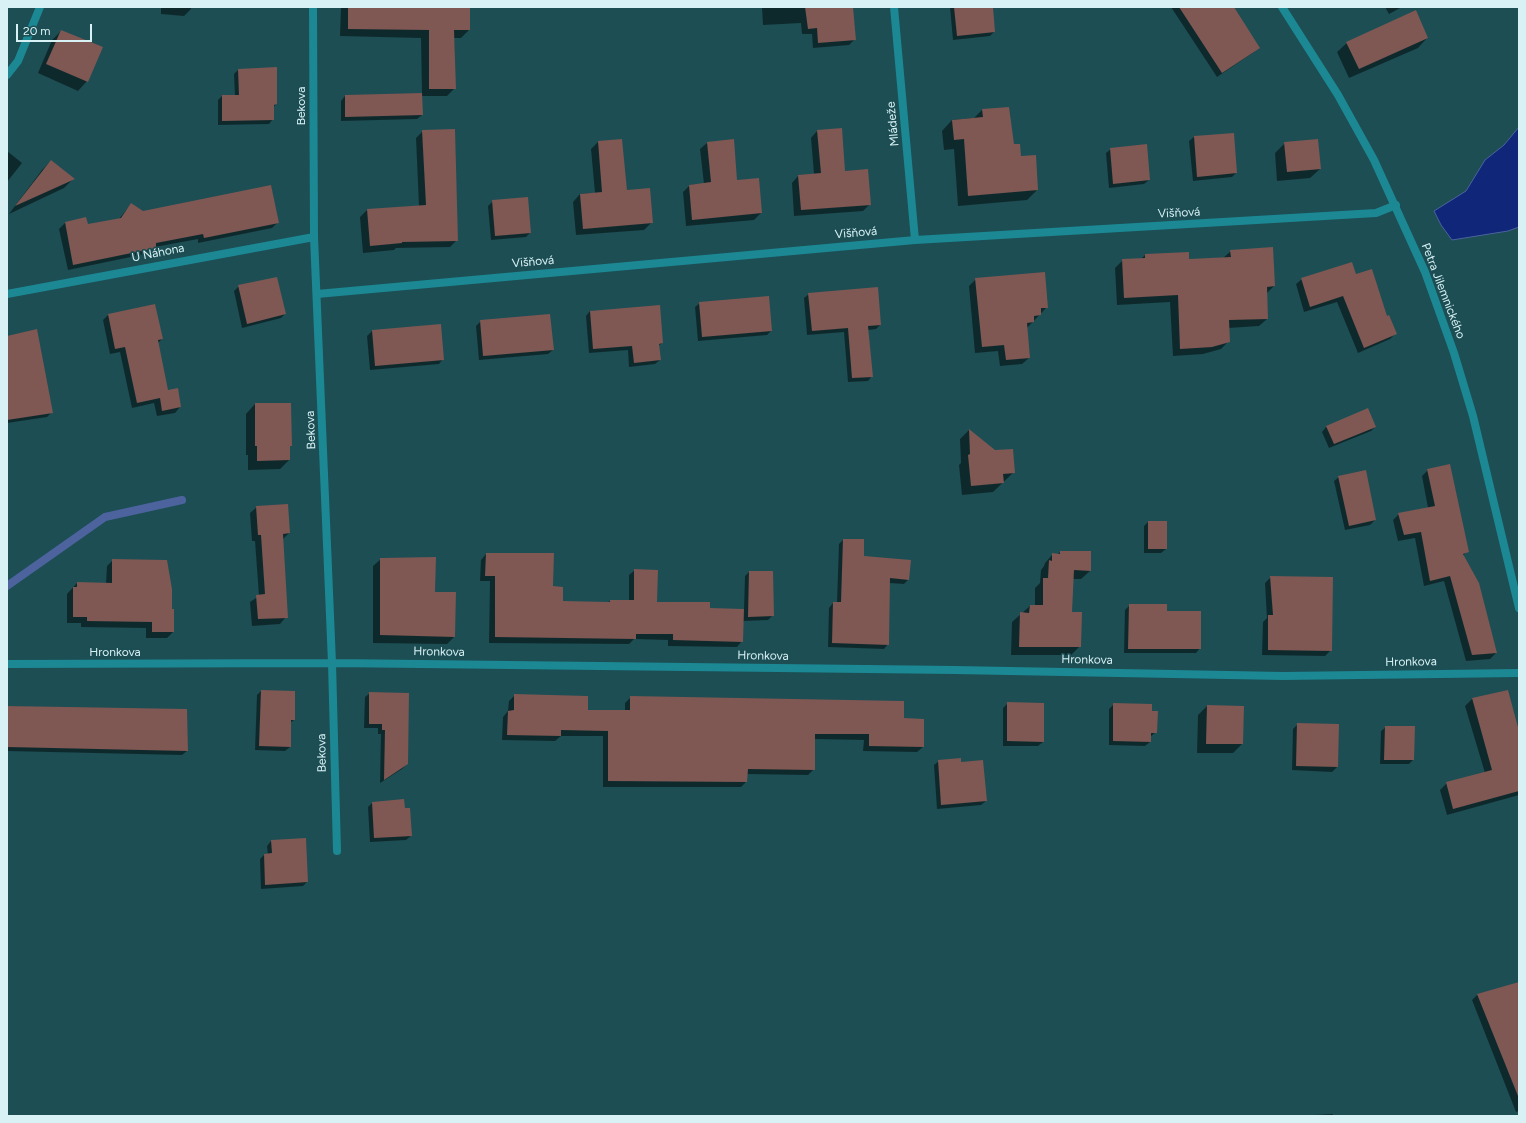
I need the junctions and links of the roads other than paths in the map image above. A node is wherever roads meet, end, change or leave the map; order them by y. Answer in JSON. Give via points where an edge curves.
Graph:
{"nodes":[{"id":1,"x":40,"y":7,"type":"edge"},
{"id":2,"x":313,"y":7,"type":"edge"},
{"id":3,"x":894,"y":7,"type":"edge"},
{"id":4,"x":1282,"y":7,"type":"edge"},
{"id":5,"x":7,"y":75,"type":"edge"},
{"id":6,"x":1396,"y":205,"type":"junction"},
{"id":7,"x":314,"y":236,"type":"junction"},
{"id":8,"x":915,"y":240,"type":"junction"},
{"id":9,"x":7,"y":294,"type":"edge"},
{"id":10,"x":318,"y":294,"type":"junction"},
{"id":11,"x":1519,"y":608,"type":"edge"},
{"id":12,"x":332,"y":663,"type":"junction"},
{"id":13,"x":7,"y":664,"type":"edge"},
{"id":14,"x":1519,"y":673,"type":"edge"},
{"id":15,"x":336,"y":852,"type":"dead end"}],
"edges":[{"from":1,"to":5,"type":"street","via":[[18,61]]},
{"from":2,"to":7,"type":"street","name":"Bekova"},
{"from":3,"to":8,"type":"street","name":"Mládeže"},
{"from":4,"to":6,"type":"street","name":"Petra Jilemnického","via":[[1338,95]]},
{"from":6,"to":8,"type":"street","name":"Višňová","via":[[1376,213]]},
{"from":6,"to":11,"type":"street","name":"Petra Jilemnického","via":[[1425,272],[1454,353],[1473,416]]},
{"from":7,"to":9,"type":"street","name":"U Náhona"},
{"from":7,"to":10,"type":"street","name":"Bekova"},
{"from":8,"to":10,"type":"street","name":"Višňová"},
{"from":10,"to":12,"type":"street","name":"Bekova"},
{"from":12,"to":13,"type":"street","name":"Hronkova"},
{"from":12,"to":14,"type":"street","name":"Hronkova","via":[[1283,676]]},
{"from":12,"to":15,"type":"street","name":"Bekova"}]}
